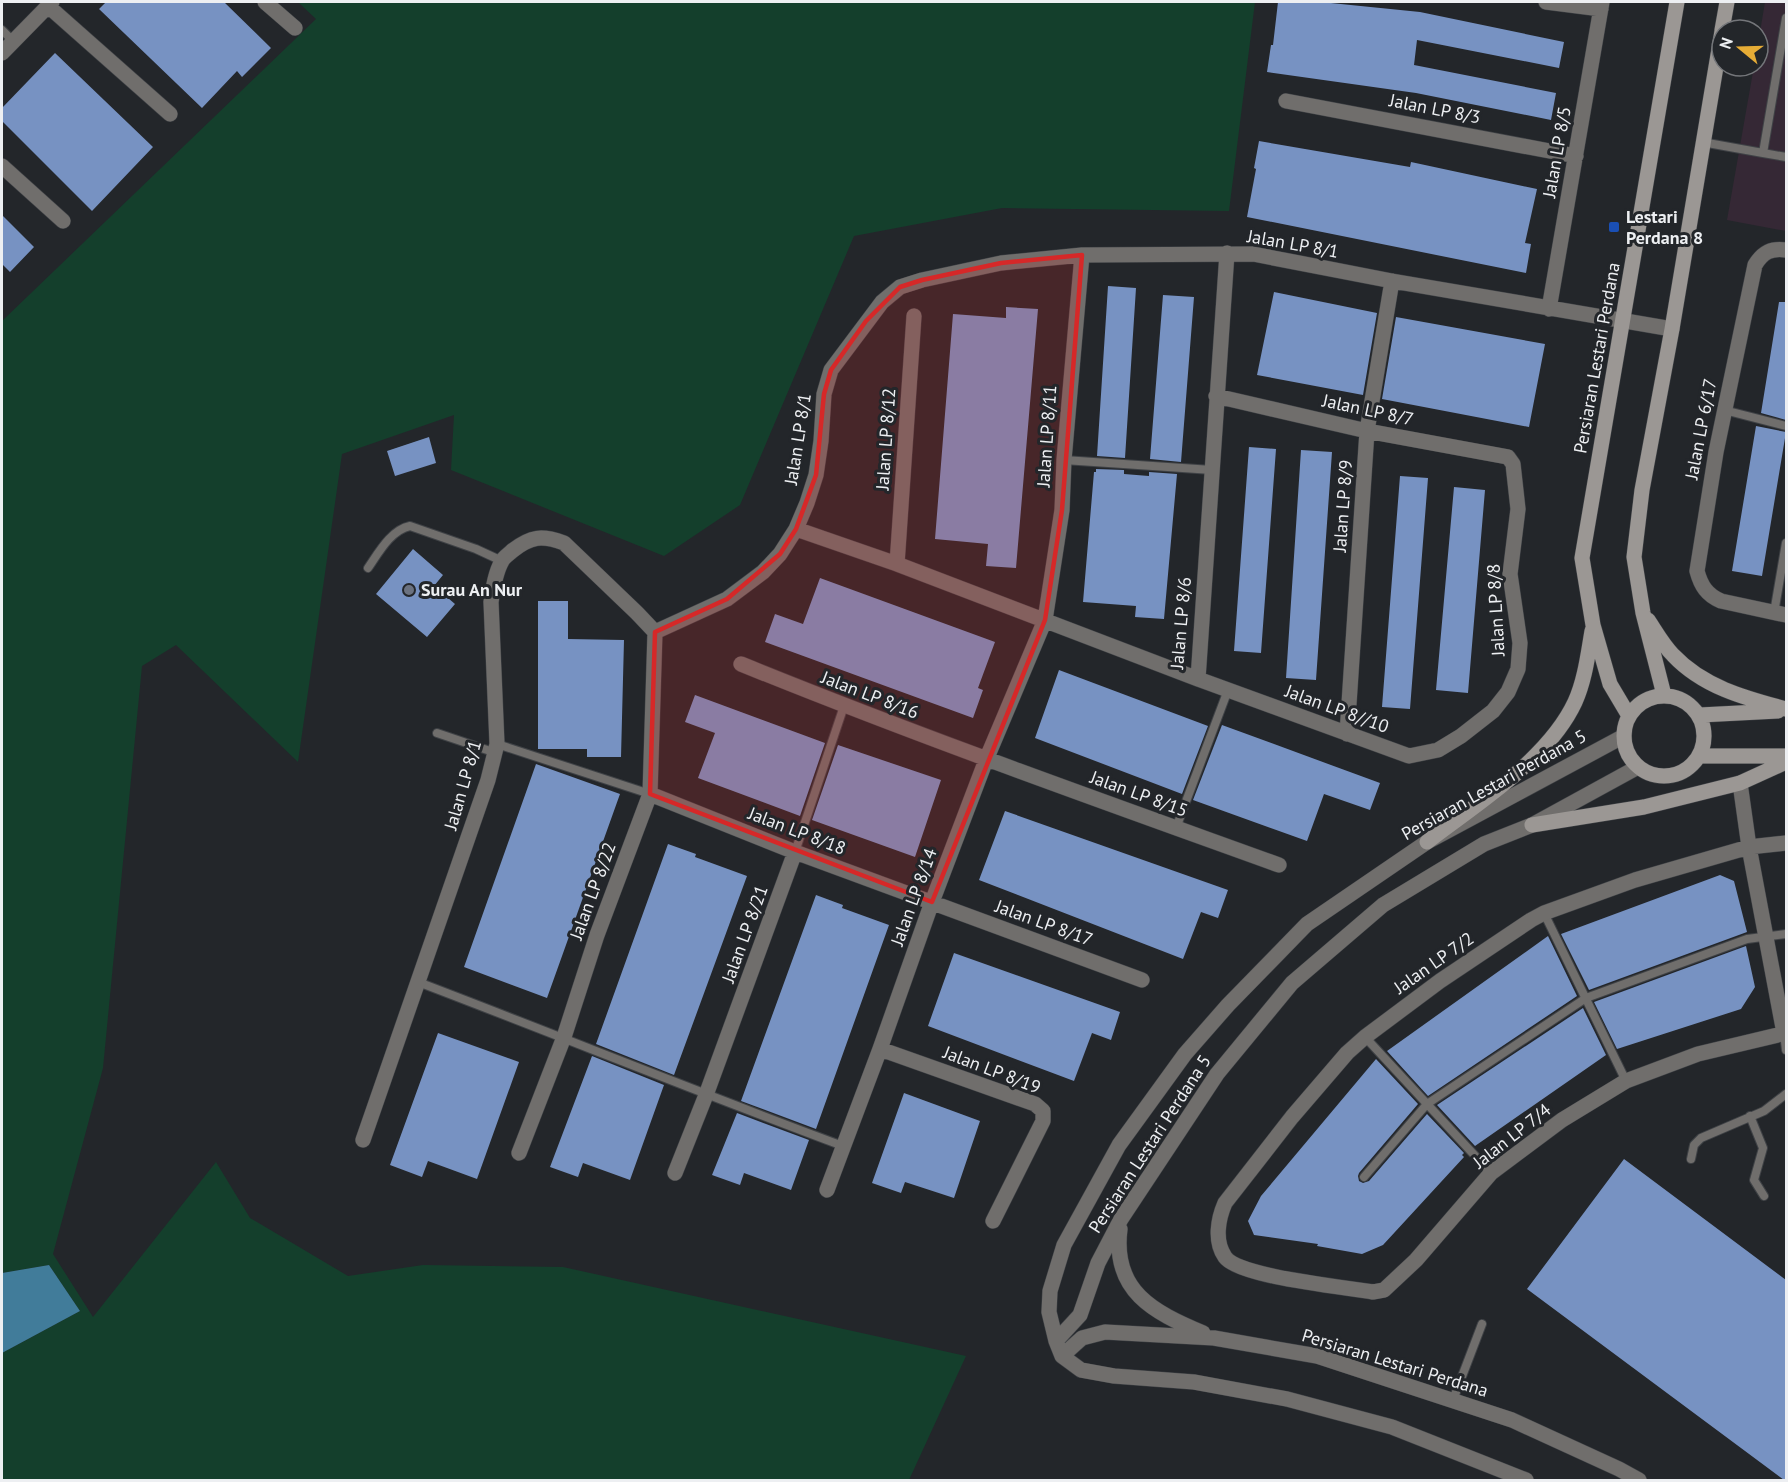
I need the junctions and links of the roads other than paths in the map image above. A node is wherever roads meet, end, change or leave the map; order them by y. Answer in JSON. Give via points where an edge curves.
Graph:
{"nodes":[{"id":1,"x":265,"y":2,"type":"edge"},
{"id":2,"x":1546,"y":2,"type":"edge"},
{"id":3,"x":1677,"y":2,"type":"edge"},
{"id":4,"x":1727,"y":2,"type":"edge"},
{"id":5,"x":50,"y":4,"type":"edge"},
{"id":6,"x":1602,"y":5,"type":"edge"},
{"id":7,"x":1724,"y":18,"type":"edge"},
{"id":8,"x":1786,"y":18,"type":"edge"},
{"id":9,"x":294,"y":28,"type":"dead end"},
{"id":10,"x":2,"y":30,"type":"edge"},
{"id":11,"x":13,"y":41,"type":"junction"},
{"id":12,"x":2,"y":53,"type":"edge"},
{"id":13,"x":1714,"y":78,"type":"edge"},
{"id":14,"x":1286,"y":101,"type":"dead end"},
{"id":15,"x":170,"y":114,"type":"dead end"},
{"id":16,"x":1702,"y":142,"type":"junction"},
{"id":17,"x":1764,"y":153,"type":"junction"},
{"id":18,"x":1576,"y":156,"type":"junction"},
{"id":19,"x":1786,"y":157,"type":"edge"},
{"id":20,"x":2,"y":166,"type":"edge"},
{"id":21,"x":63,"y":220,"type":"dead end"},
{"id":22,"x":1786,"y":250,"type":"edge"},
{"id":23,"x":1227,"y":253,"type":"junction"},
{"id":24,"x":1082,"y":255,"type":"junction"},
{"id":25,"x":1392,"y":281,"type":"junction"},
{"id":26,"x":1549,"y":309,"type":"junction"},
{"id":27,"x":914,"y":316,"type":"dead end"},
{"id":28,"x":1622,"y":322,"type":"junction"},
{"id":29,"x":1672,"y":329,"type":"junction"},
{"id":30,"x":1216,"y":396,"type":"junction"},
{"id":31,"x":1724,"y":410,"type":"junction"},
{"id":32,"x":1786,"y":426,"type":"edge"},
{"id":33,"x":1367,"y":431,"type":"junction"},
{"id":34,"x":1064,"y":460,"type":"junction"},
{"id":35,"x":1512,"y":460,"type":"joint"},
{"id":36,"x":1212,"y":470,"type":"junction"},
{"id":37,"x":796,"y":529,"type":"junction"},
{"id":38,"x":1786,"y":543,"type":"edge"},
{"id":39,"x":502,"y":561,"type":"junction"},
{"id":40,"x":897,"y":564,"type":"junction"},
{"id":41,"x":368,"y":568,"type":"dead end"},
{"id":42,"x":1643,"y":613,"type":"junction"},
{"id":43,"x":1780,"y":614,"type":"edge"},
{"id":44,"x":1045,"y":620,"type":"junction"},
{"id":45,"x":1593,"y":625,"type":"junction"},
{"id":46,"x":655,"y":632,"type":"junction"},
{"id":47,"x":741,"y":664,"type":"dead end"},
{"id":48,"x":1198,"y":680,"type":"junction"},
{"id":49,"x":1228,"y":690,"type":"junction"},
{"id":50,"x":1664,"y":695,"type":"junction"},
{"id":51,"x":844,"y":706,"type":"junction"},
{"id":52,"x":1786,"y":710,"type":"edge"},
{"id":53,"x":1700,"y":715,"type":"junction"},
{"id":54,"x":1629,"y":716,"type":"junction"},
{"id":55,"x":437,"y":734,"type":"dead end"},
{"id":56,"x":1347,"y":734,"type":"junction"},
{"id":57,"x":1461,"y":736,"type":"joint"},
{"id":58,"x":1624,"y":736,"type":"junction"},
{"id":59,"x":496,"y":749,"type":"junction"},
{"id":60,"x":1700,"y":756,"type":"junction"},
{"id":61,"x":1786,"y":756,"type":"edge"},
{"id":62,"x":986,"y":760,"type":"junction"},
{"id":63,"x":1786,"y":762,"type":"edge"},
{"id":64,"x":1638,"y":767,"type":"junction"},
{"id":65,"x":1740,"y":783,"type":"junction"},
{"id":66,"x":650,"y":794,"type":"junction"},
{"id":67,"x":1532,"y":825,"type":"junction"},
{"id":68,"x":1176,"y":828,"type":"junction"},
{"id":69,"x":1427,"y":842,"type":"junction"},
{"id":70,"x":1786,"y":843,"type":"edge"},
{"id":71,"x":1749,"y":847,"type":"junction"},
{"id":72,"x":795,"y":852,"type":"junction"},
{"id":73,"x":1279,"y":865,"type":"dead end"},
{"id":74,"x":932,"y":902,"type":"junction"},
{"id":75,"x":1544,"y":913,"type":"junction"},
{"id":76,"x":1786,"y":934,"type":"edge"},
{"id":77,"x":1767,"y":936,"type":"junction"},
{"id":78,"x":1142,"y":980,"type":"dead end"},
{"id":79,"x":418,"y":982,"type":"junction"},
{"id":80,"x":1586,"y":999,"type":"junction"},
{"id":81,"x":1785,"y":1033,"type":"edge"},
{"id":82,"x":1365,"y":1037,"type":"junction"},
{"id":83,"x":564,"y":1038,"type":"junction"},
{"id":84,"x":880,"y":1049,"type":"junction"},
{"id":85,"x":1786,"y":1050,"type":"edge"},
{"id":86,"x":1626,"y":1081,"type":"junction"},
{"id":87,"x":1786,"y":1094,"type":"edge"},
{"id":88,"x":706,"y":1095,"type":"junction"},
{"id":89,"x":1427,"y":1104,"type":"junction"},
{"id":90,"x":1750,"y":1116,"type":"junction"},
{"id":91,"x":363,"y":1140,"type":"dead end"},
{"id":92,"x":843,"y":1146,"type":"junction"},
{"id":93,"x":519,"y":1153,"type":"dead end"},
{"id":94,"x":1691,"y":1159,"type":"dead end"},
{"id":95,"x":675,"y":1173,"type":"dead end"},
{"id":96,"x":1491,"y":1173,"type":"junction"},
{"id":97,"x":1364,"y":1177,"type":"dead end"},
{"id":98,"x":827,"y":1190,"type":"dead end"},
{"id":99,"x":1764,"y":1196,"type":"dead end"},
{"id":100,"x":1121,"y":1219,"type":"junction"},
{"id":101,"x":993,"y":1221,"type":"dead end"},
{"id":102,"x":1225,"y":1257,"type":"joint"},
{"id":103,"x":1482,"y":1324,"type":"dead end"},
{"id":104,"x":1214,"y":1338,"type":"junction"},
{"id":105,"x":1056,"y":1341,"type":"junction"},
{"id":106,"x":1062,"y":1356,"type":"junction"},
{"id":107,"x":1453,"y":1400,"type":"junction"},
{"id":108,"x":1526,"y":1480,"type":"edge"},
{"id":109,"x":1639,"y":1480,"type":"edge"}],
"edges":[{"from":1,"to":9,"type":"street"},
{"from":2,"to":6,"type":"street"},
{"from":3,"to":28,"type":"main road","name":"Persiaran Lestari Perdana"},
{"from":4,"to":7,"type":"main road"},
{"from":5,"to":11,"type":"street"},
{"from":5,"to":15,"type":"street"},
{"from":6,"to":18,"type":"street","name":"Jalan LP 8/5"},
{"from":8,"to":17,"type":"lane"},
{"from":10,"to":11,"type":"lane"},
{"from":11,"to":12,"type":"street"},
{"from":13,"to":16,"type":"main road"},
{"from":14,"to":18,"type":"street","name":"Jalan LP 8/3"},
{"from":16,"to":17,"type":"lane"},
{"from":16,"to":29,"type":"main road"},
{"from":17,"to":19,"type":"lane"},
{"from":18,"to":26,"type":"street","name":"Jalan LP 8/5"},
{"from":20,"to":21,"type":"street"},
{"from":22,"to":31,"type":"street","name":"Jalan LP 6/17","via":[[1770,250],[1755,265]]},
{"from":23,"to":24,"type":"street","name":"Jalan LP 8/1"},
{"from":23,"to":25,"type":"street","name":"Jalan LP 8/1","via":[[1253,254]]},
{"from":23,"to":30,"type":"street","name":"Jalan LP 8/6"},
{"from":24,"to":34,"type":"street","name":"Jalan LP 8/11"},
{"from":24,"to":37,"type":"street","name":"Jalan LP 8/1","via":[[953,272],[900,287],[882,302],[831,370],[824,394],[816,475]]},
{"from":25,"to":26,"type":"street","name":"Jalan LP 8/1"},
{"from":25,"to":33,"type":"street","name":"Jalan LP 8/9"},
{"from":26,"to":28,"type":"street","name":"Jalan LP 8/1"},
{"from":27,"to":40,"type":"street","name":"Jalan LP 8/12"},
{"from":28,"to":29,"type":"street","name":"Jalan LP 8/1"},
{"from":28,"to":45,"type":"main road","name":"Persiaran Lestari Perdana","via":[[1582,558]]},
{"from":29,"to":42,"type":"main road","via":[[1642,490],[1634,557]]},
{"from":30,"to":33,"type":"street","name":"Jalan LP 8/7"},
{"from":30,"to":36,"type":"street","name":"Jalan LP 8/6"},
{"from":31,"to":32,"type":"lane"},
{"from":31,"to":43,"type":"street","name":"Jalan LP 6/17","via":[[1697,571],[1712,597]]},
{"from":33,"to":35,"type":"street","name":"Jalan LP 8/7","via":[[1505,455]]},
{"from":33,"to":56,"type":"street","name":"Jalan LP 8/9"},
{"from":34,"to":36,"type":"lane"},
{"from":34,"to":44,"type":"street","name":"Jalan LP 8/11","via":[[1062,510]]},
{"from":35,"to":57,"type":"street","name":"Jalan LP 8/8","via":[[1518,510],[1510,574],[1520,643],[1518,669],[1508,692],[1493,711]]},
{"from":36,"to":48,"type":"street","name":"Jalan LP 8/6"},
{"from":37,"to":40,"type":"street","name":"Jalan LP 8/6"},
{"from":37,"to":46,"type":"street","name":"Jalan LP 8/1","via":[[780,554],[741,589]]},
{"from":38,"to":43,"type":"lane"},
{"from":39,"to":41,"type":"lane","via":[[410,526],[392,537]]},
{"from":39,"to":46,"type":"street","via":[[535,537],[564,543]]},
{"from":39,"to":59,"type":"street","name":"Jalan LP 8/1","via":[[491,602]]},
{"from":40,"to":44,"type":"street","name":"Jalan LP 8/6"},
{"from":42,"to":50,"type":"main road"},
{"from":42,"to":52,"type":"main road","via":[[1673,655],[1708,683]]},
{"from":44,"to":48,"type":"street","name":"Jalan LP 8/6"},
{"from":44,"to":62,"type":"street","name":"Jalan LP 8/14"},
{"from":45,"to":54,"type":"main road","name":"Persiaran Lestari Perdana","via":[[1610,684]]},
{"from":45,"to":69,"type":"main road","via":[[1587,665],[1575,702],[1557,731],[1518,773]]},
{"from":46,"to":66,"type":"street","name":"Jalan LP 8/22"},
{"from":47,"to":51,"type":"street","name":"Jalan LP 8/16"},
{"from":48,"to":49,"type":"street","name":"Jalan LP 8//10"},
{"from":49,"to":56,"type":"street","name":"Jalan LP 8//10"},
{"from":49,"to":68,"type":"lane"},
{"from":50,"to":53,"type":"main road","via":[[1684,700]]},
{"from":50,"to":54,"type":"main road","via":[[1644,701]]},
{"from":51,"to":62,"type":"street","name":"Jalan LP 8/16"},
{"from":51,"to":72,"type":"lane","name":"Jalan LP 8/21"},
{"from":52,"to":53,"type":"main road"},
{"from":53,"to":60,"type":"main road","via":[[1705,735]]},
{"from":54,"to":58,"type":"main road"},
{"from":55,"to":59,"type":"lane"},
{"from":56,"to":57,"type":"street","name":"Jalan LP 8//10","via":[[1409,756],[1438,750]]},
{"from":58,"to":64,"type":"main road","via":[[1628,753]]},
{"from":58,"to":69,"type":"street","name":"Persiaran Lestari Perdana 5"},
{"from":59,"to":66,"type":"lane"},
{"from":59,"to":79,"type":"street","name":"Jalan LP 8/1"},
{"from":60,"to":61,"type":"main road"},
{"from":60,"to":64,"type":"main road","via":[[1688,770],[1671,776],[1653,776]]},
{"from":62,"to":68,"type":"street","name":"Jalan LP 8/15"},
{"from":62,"to":74,"type":"street","name":"Jalan LP 8/14"},
{"from":63,"to":65,"type":"main road"},
{"from":64,"to":67,"type":"street","name":"Persiaran Lestari Perdana 5"},
{"from":65,"to":67,"type":"main road","via":[[1644,807]]},
{"from":65,"to":71,"type":"street"},
{"from":66,"to":72,"type":"street","name":"Jalan LP 8/18"},
{"from":66,"to":83,"type":"street","name":"Jalan LP 8/22","via":[[597,935]]},
{"from":67,"to":100,"type":"street","name":"Persiaran Lestari Perdana 5","via":[[1484,844],[1383,904],[1292,983],[1217,1074]]},
{"from":68,"to":73,"type":"street","name":"Jalan LP 8/15"},
{"from":69,"to":105,"type":"street","name":"Persiaran Lestari Perdana 5","via":[[1307,924],[1185,1054],[1119,1145],[1064,1245],[1050,1291],[1049,1312]]},
{"from":70,"to":71,"type":"street","name":"Jalan LP 7/2"},
{"from":71,"to":75,"type":"street","name":"Jalan LP 7/2","via":[[1635,880]]},
{"from":71,"to":77,"type":"street"},
{"from":72,"to":74,"type":"street","name":"Jalan LP 8/18"},
{"from":72,"to":88,"type":"street","name":"Jalan LP 8/21"},
{"from":74,"to":78,"type":"street","name":"Jalan LP 8/17"},
{"from":74,"to":84,"type":"street","name":"Jalan LP 8/14"},
{"from":75,"to":80,"type":"lane"},
{"from":75,"to":82,"type":"street","name":"Jalan LP 7/2","via":[[1440,981]]},
{"from":76,"to":77,"type":"lane"},
{"from":77,"to":80,"type":"lane","via":[[1747,939]]},
{"from":77,"to":81,"type":"street"},
{"from":79,"to":83,"type":"lane"},
{"from":79,"to":91,"type":"street","name":"Jalan LP 8/1"},
{"from":80,"to":86,"type":"lane"},
{"from":80,"to":89,"type":"lane"},
{"from":81,"to":85,"type":"lane"},
{"from":81,"to":86,"type":"street","name":"Jalan LP 7/4","via":[[1698,1054]]},
{"from":82,"to":89,"type":"lane"},
{"from":82,"to":102,"type":"street","name":"Jalan LP 7/2","via":[[1292,1117],[1225,1203],[1218,1228]]},
{"from":83,"to":88,"type":"lane"},
{"from":83,"to":93,"type":"street","name":"Jalan LP 8/22"},
{"from":84,"to":92,"type":"street","name":"Jalan LP 8/14"},
{"from":84,"to":101,"type":"street","name":"Jalan LP 8/19","via":[[1043,1111],[1043,1121]]},
{"from":86,"to":96,"type":"street","name":"Jalan LP 7/4","via":[[1562,1120]]},
{"from":87,"to":90,"type":"lane","via":[[1764,1111]]},
{"from":88,"to":92,"type":"lane"},
{"from":88,"to":95,"type":"street","name":"Jalan LP 8/21"},
{"from":89,"to":96,"type":"lane"},
{"from":89,"to":97,"type":"lane"},
{"from":90,"to":94,"type":"lane","via":[[1701,1138],[1694,1145]]},
{"from":90,"to":99,"type":"lane","via":[[1763,1148],[1754,1180]]},
{"from":92,"to":98,"type":"street","name":"Jalan LP 8/14"},
{"from":96,"to":102,"type":"street","name":"Jalan LP 7/4","via":[[1416,1260],[1384,1290],[1373,1292],[1242,1269]]},
{"from":100,"to":104,"type":"street","via":[[1120,1266],[1134,1290],[1146,1304],[1174,1321]]},
{"from":100,"to":105,"type":"street","name":"Persiaran Lestari Perdana 5","via":[[1098,1263],[1080,1316]]},
{"from":103,"to":107,"type":"lane"},
{"from":104,"to":106,"type":"street","name":"Persiaran Lestari Perdana","via":[[1105,1332],[1082,1338]]},
{"from":104,"to":107,"type":"street","name":"Persiaran Lestari Perdana","via":[[1317,1356]]},
{"from":105,"to":106,"type":"street"},
{"from":106,"to":108,"type":"street","via":[[1081,1370],[1098,1374],[1194,1382],[1298,1401],[1392,1427]]},
{"from":107,"to":109,"type":"street","name":"Persiaran Lestari Perdana","via":[[1512,1419]]}]}
